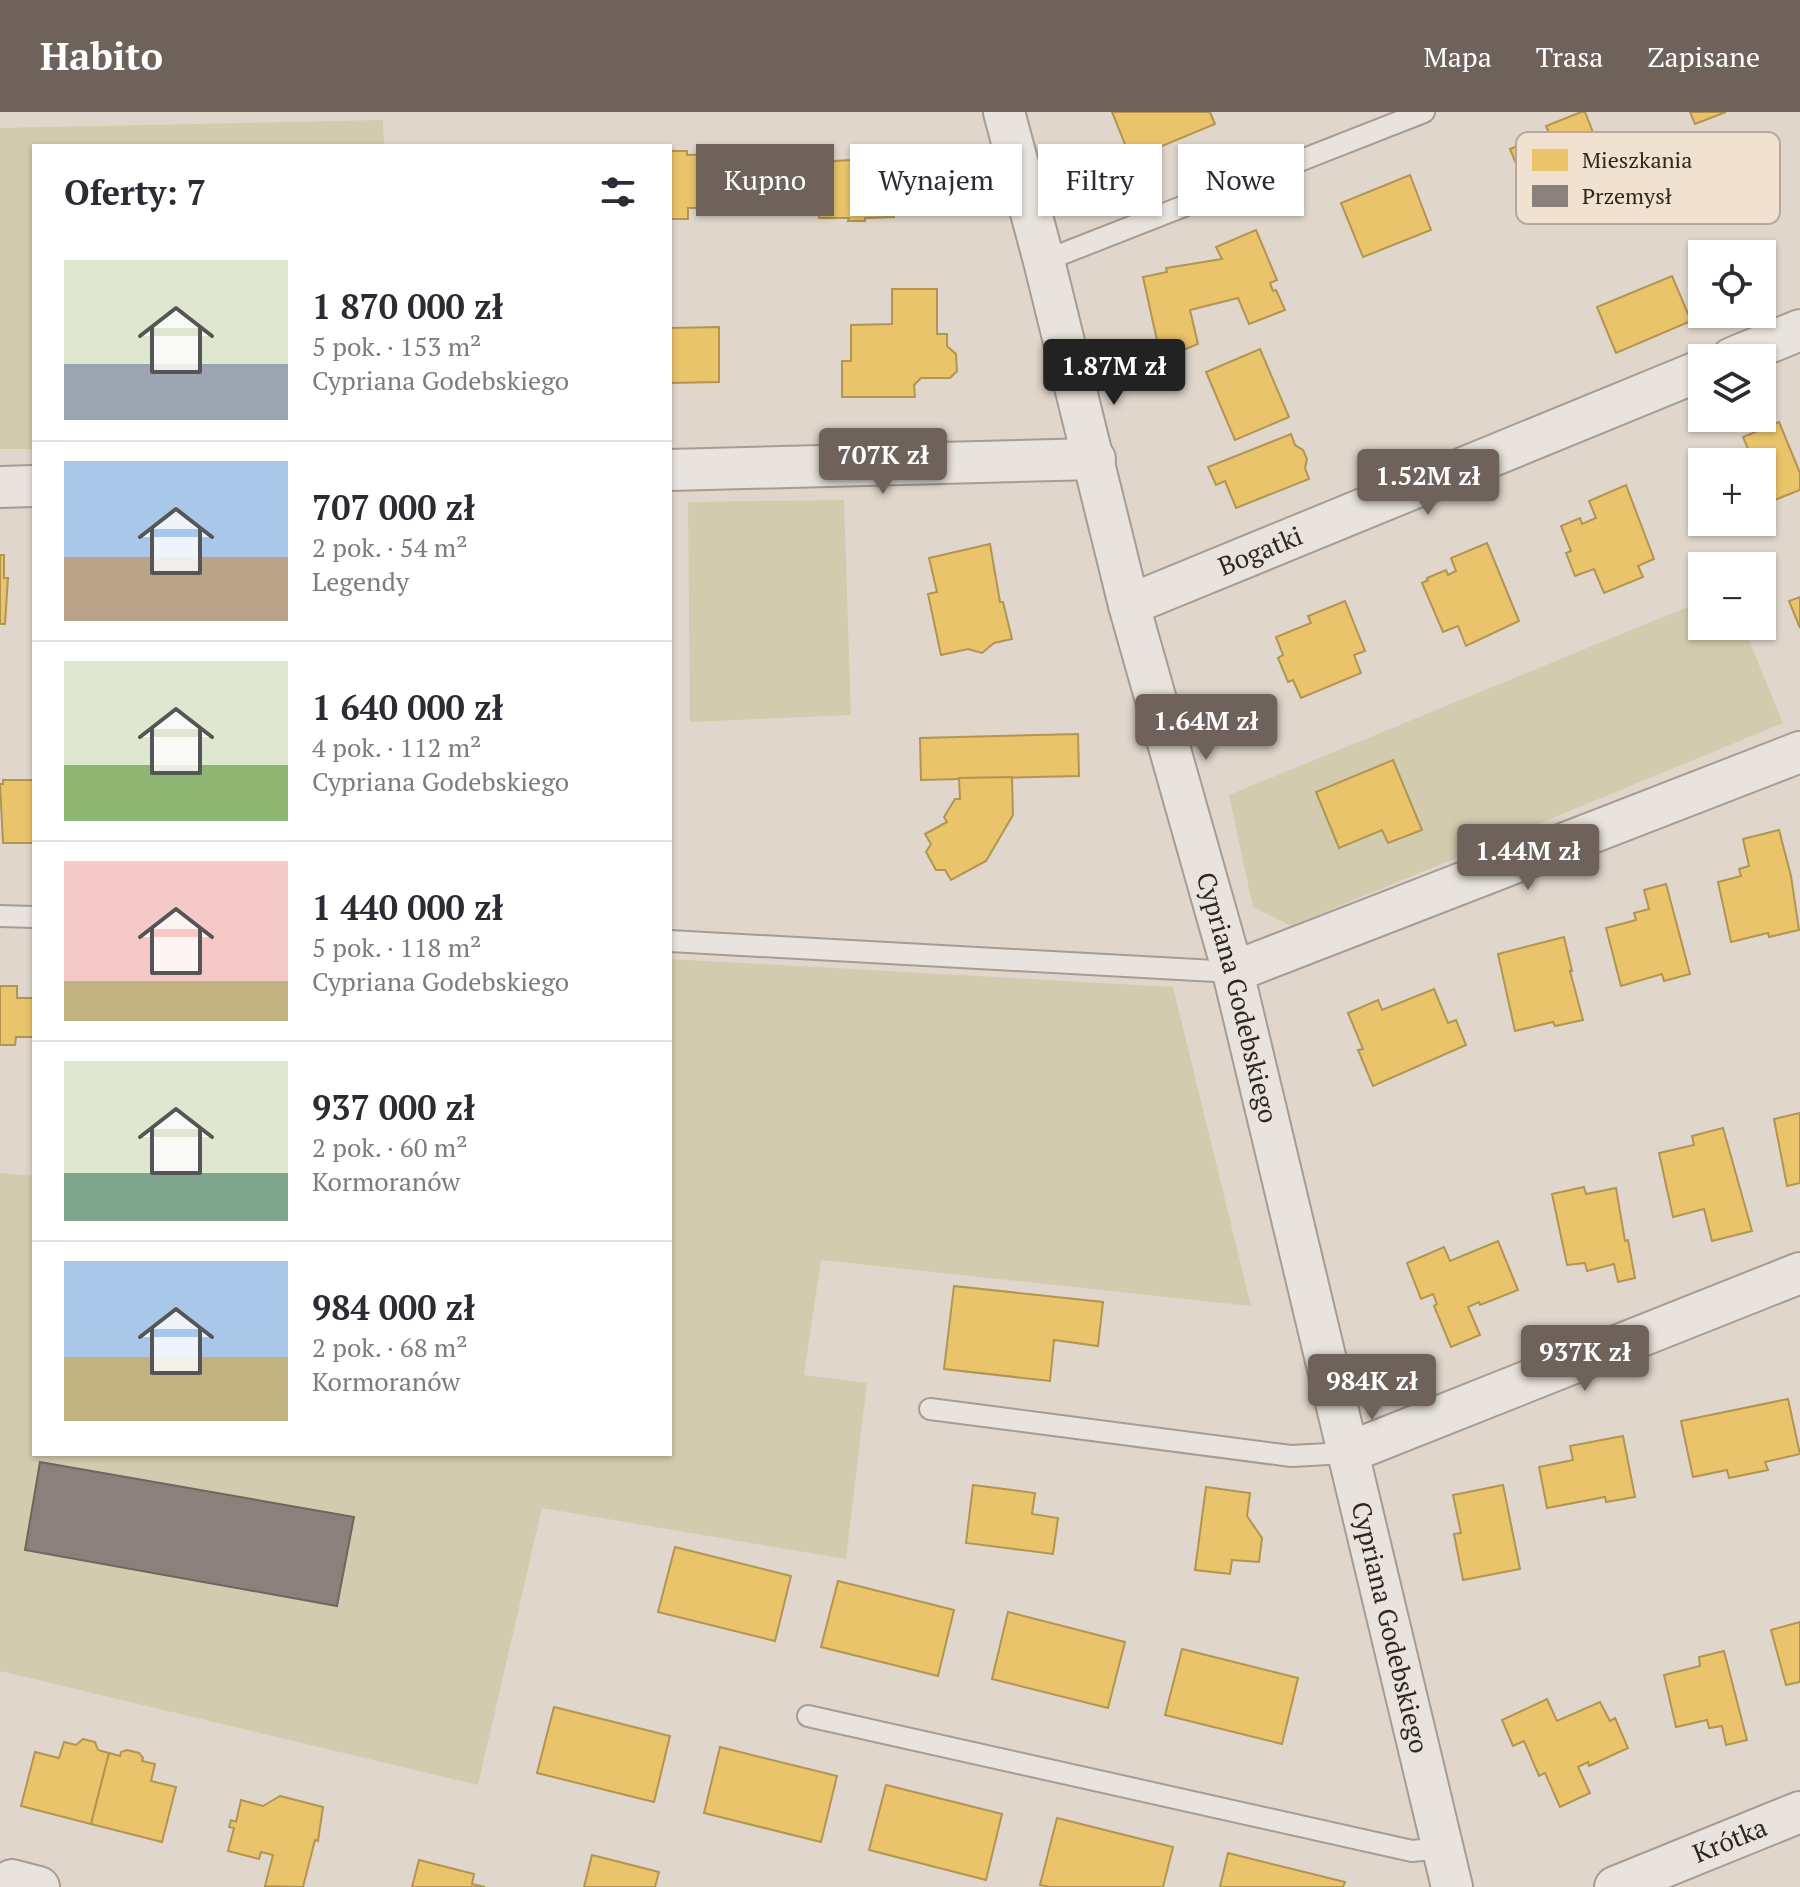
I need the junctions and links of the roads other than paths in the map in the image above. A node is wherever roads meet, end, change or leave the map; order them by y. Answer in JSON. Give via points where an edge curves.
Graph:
{"nodes":[{"id":1,"x":1004,"y":112,"type":"edge"},
{"id":2,"x":1424,"y":112,"type":"edge"},
{"id":3,"x":1044,"y":261,"type":"junction"},
{"id":4,"x":1800,"y":330,"type":"edge"},
{"id":5,"x":1766,"y":344,"type":"edge"},
{"id":6,"x":1688,"y":376,"type":"edge"},
{"id":7,"x":1095,"y":459,"type":"junction"},
{"id":8,"x":672,"y":470,"type":"edge"},
{"id":9,"x":32,"y":486,"type":"edge"},
{"id":10,"x":0,"y":487,"type":"edge"},
{"id":11,"x":1129,"y":605,"type":"junction"},
{"id":12,"x":1800,"y":752,"type":"edge"},
{"id":13,"x":0,"y":916,"type":"edge"},
{"id":14,"x":32,"y":917,"type":"edge"},
{"id":15,"x":672,"y":941,"type":"edge"},
{"id":16,"x":1233,"y":972,"type":"junction"},
{"id":17,"x":1800,"y":1273,"type":"edge"},
{"id":18,"x":930,"y":1409,"type":"dead end"},
{"id":19,"x":1347,"y":1453,"type":"junction"},
{"id":20,"x":808,"y":1716,"type":"dead end"},
{"id":21,"x":1800,"y":1812,"type":"edge"},
{"id":22,"x":1442,"y":1848,"type":"junction"},
{"id":23,"x":1452,"y":1887,"type":"edge"},
{"id":24,"x":1615,"y":1887,"type":"edge"}],
"edges":[{"from":1,"to":3,"type":"street","name":"Cypriana Godebskiego"},
{"from":2,"to":3,"type":"lane"},
{"from":3,"to":7,"type":"street","name":"Cypriana Godebskiego"},
{"from":4,"to":5,"type":"street"},
{"from":6,"to":11,"type":"street","name":"Bogatki"},
{"from":7,"to":8,"type":"street"},
{"from":7,"to":11,"type":"street","name":"Cypriana Godebskiego"},
{"from":9,"to":10,"type":"street"},
{"from":11,"to":16,"type":"street","name":"Cypriana Godebskiego"},
{"from":12,"to":16,"type":"street"},
{"from":13,"to":14,"type":"lane"},
{"from":15,"to":16,"type":"lane"},
{"from":16,"to":19,"type":"street","name":"Cypriana Godebskiego"},
{"from":17,"to":19,"type":"street"},
{"from":18,"to":19,"type":"lane","via":[[1291,1456]]},
{"from":19,"to":22,"type":"street","name":"Cypriana Godebskiego"},
{"from":20,"to":22,"type":"lane","via":[[1412,1851]]},
{"from":21,"to":24,"type":"street","name":"Krótka"},
{"from":22,"to":23,"type":"street","name":"Cypriana Godebskiego"}]}
